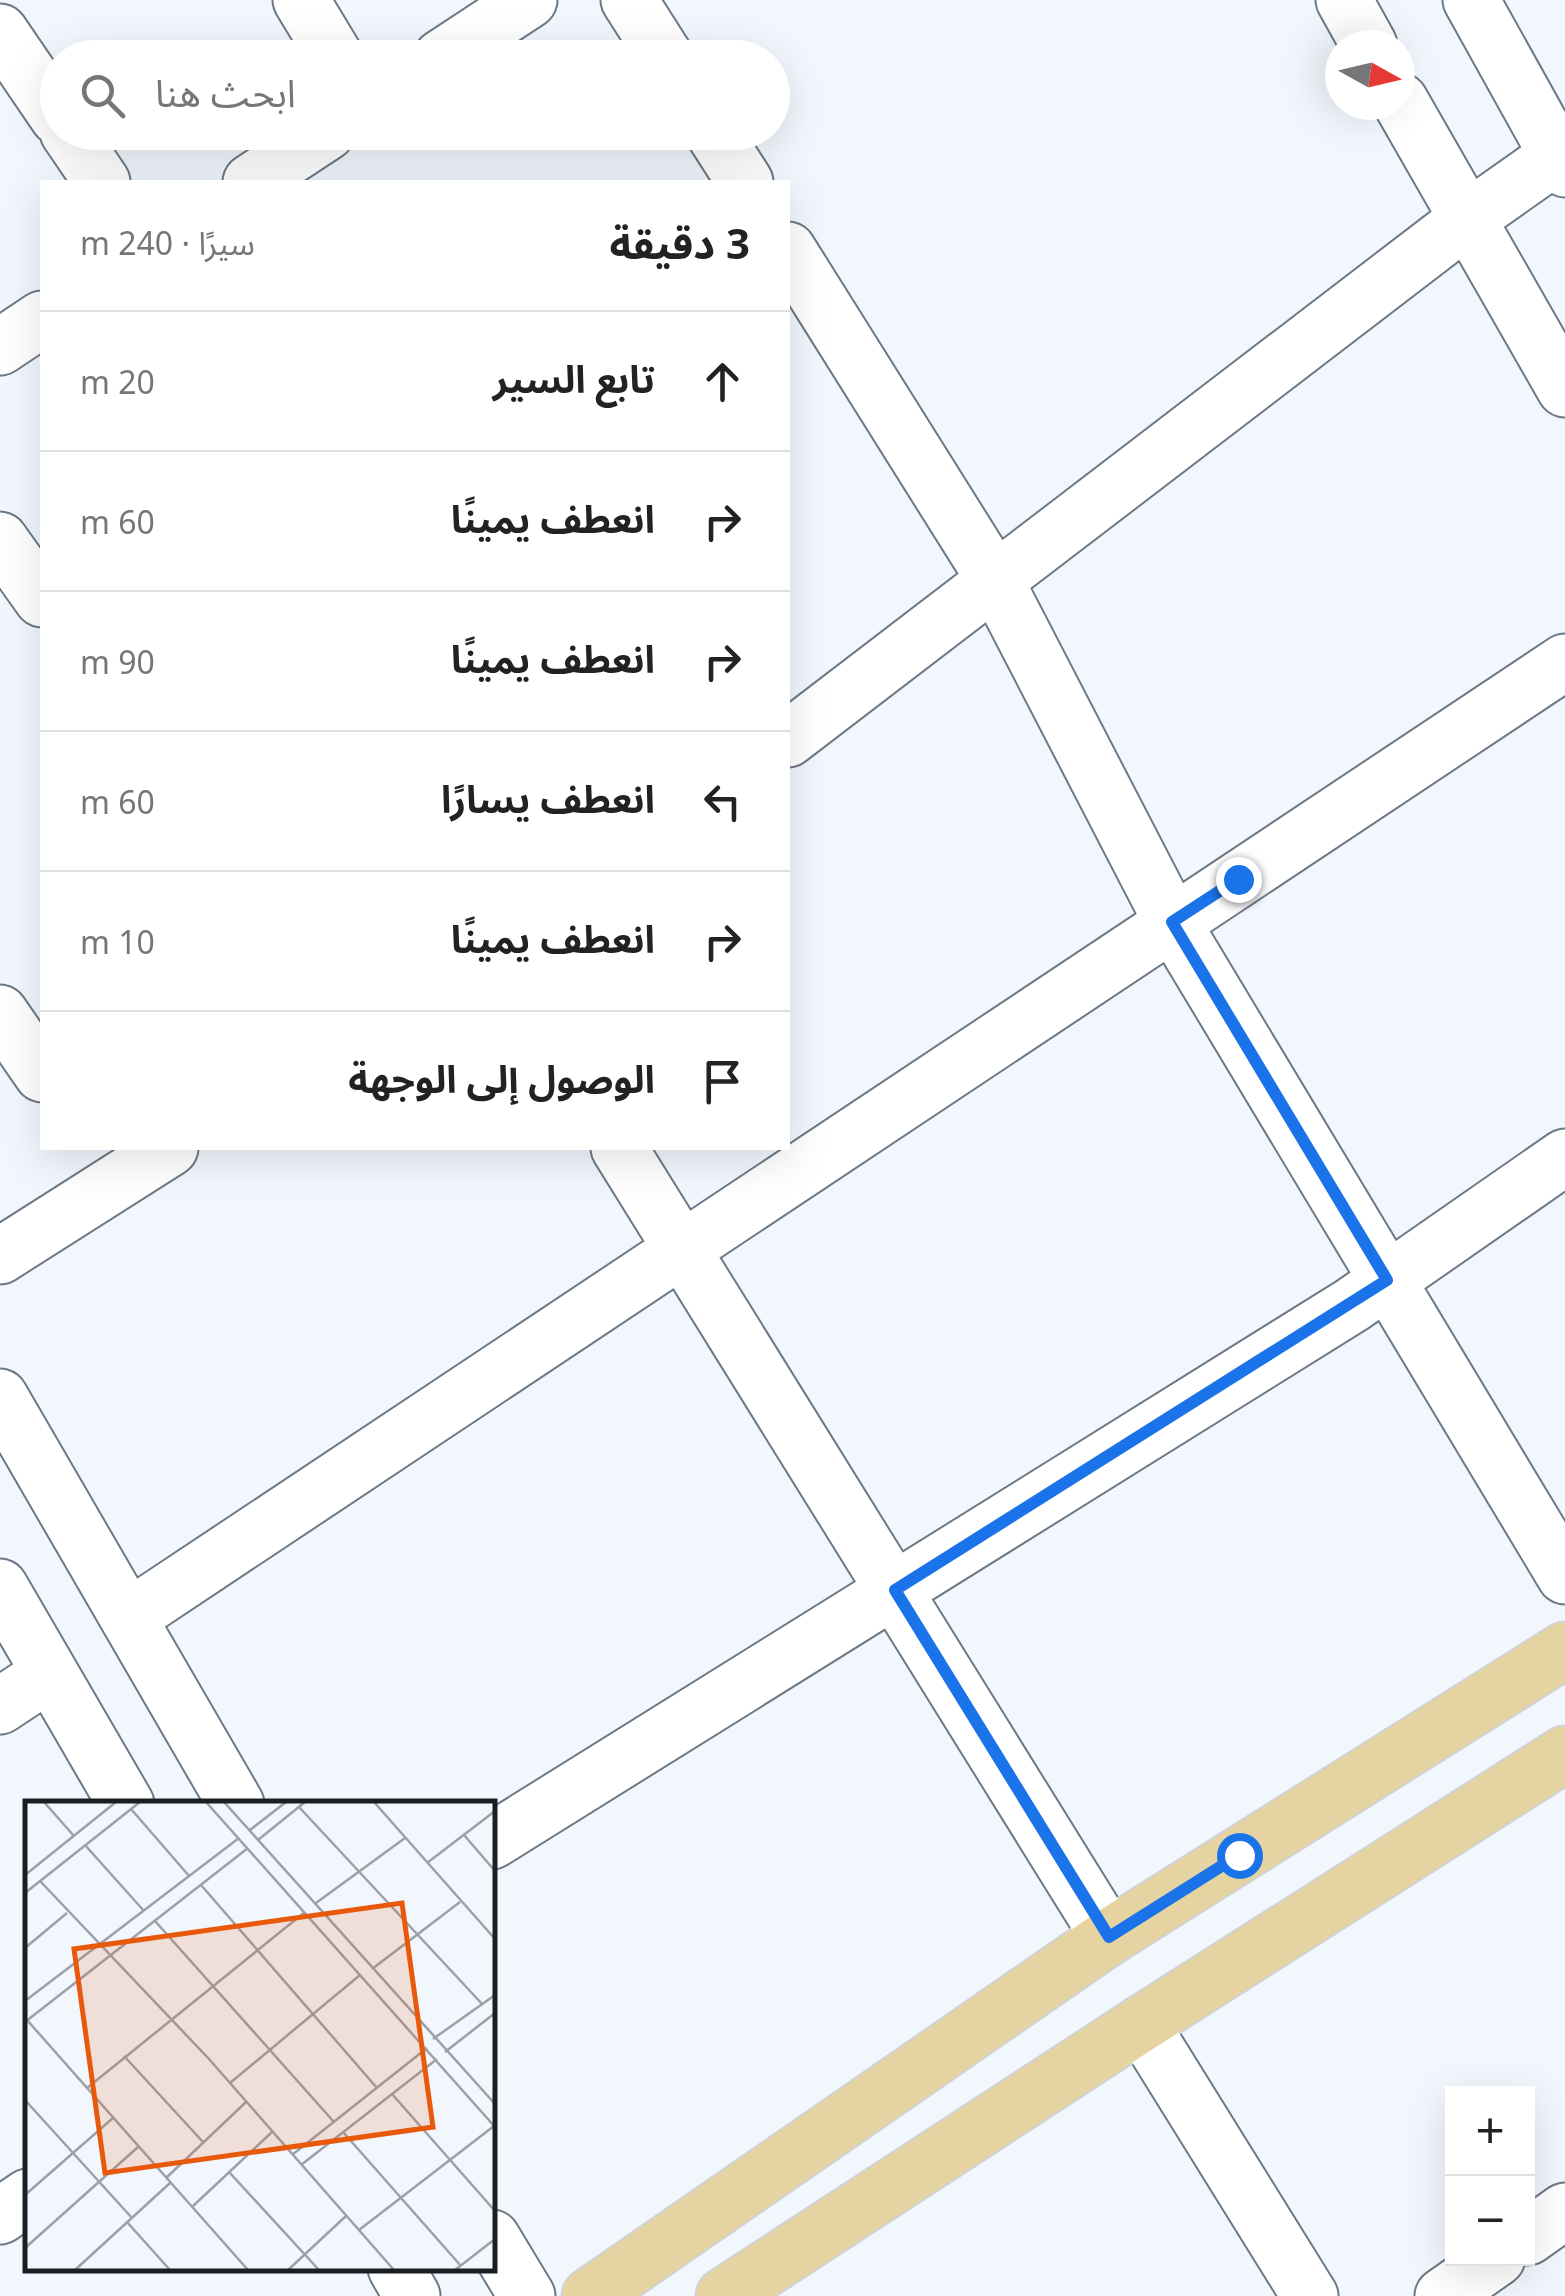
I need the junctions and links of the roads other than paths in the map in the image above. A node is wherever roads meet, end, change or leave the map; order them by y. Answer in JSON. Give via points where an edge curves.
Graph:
{"nodes":[{"id":1,"x":301,"y":0,"type":"edge"},
{"id":2,"x":529,"y":0,"type":"edge"},
{"id":3,"x":630,"y":0,"type":"edge"},
{"id":4,"x":1344,"y":0,"type":"edge"},
{"id":5,"x":1470,"y":0,"type":"edge"},
{"id":6,"x":1361,"y":30,"type":"edge"},
{"id":7,"x":0,"y":32,"type":"edge"},
{"id":8,"x":325,"y":40,"type":"edge"},
{"id":9,"x":468,"y":40,"type":"edge"},
{"id":10,"x":655,"y":40,"type":"edge"},
{"id":11,"x":40,"y":91,"type":"edge"},
{"id":12,"x":1411,"y":120,"type":"edge"},
{"id":13,"x":80,"y":150,"type":"edge"},
{"id":14,"x":299,"y":150,"type":"edge"},
{"id":15,"x":725,"y":150,"type":"edge"},
{"id":16,"x":1562,"y":158,"type":"edge"},
{"id":17,"x":101,"y":180,"type":"edge"},
{"id":18,"x":253,"y":180,"type":"edge"},
{"id":19,"x":744,"y":180,"type":"edge"},
{"id":20,"x":1466,"y":220,"type":"junction"},
{"id":21,"x":790,"y":253,"type":"edge"},
{"id":22,"x":40,"y":320,"type":"edge"},
{"id":23,"x":0,"y":346,"type":"edge"},
{"id":24,"x":1565,"y":390,"type":"edge"},
{"id":25,"x":0,"y":540,"type":"edge"},
{"id":26,"x":995,"y":580,"type":"junction"},
{"id":27,"x":40,"y":596,"type":"edge"},
{"id":28,"x":1565,"y":662,"type":"edge"},
{"id":29,"x":790,"y":737,"type":"edge"},
{"id":30,"x":1172,"y":922,"type":"junction"},
{"id":31,"x":0,"y":1013,"type":"edge"},
{"id":32,"x":40,"y":1071,"type":"edge"},
{"id":33,"x":162,"y":1150,"type":"edge"},
{"id":34,"x":619,"y":1150,"type":"edge"},
{"id":35,"x":1565,"y":1158,"type":"edge"},
{"id":36,"x":105,"y":1164,"type":"edge"},
{"id":37,"x":681,"y":1250,"type":"junction"},
{"id":38,"x":0,"y":1256,"type":"edge"},
{"id":39,"x":1387,"y":1280,"type":"junction"},
{"id":40,"x":0,"y":1398,"type":"edge"},
{"id":41,"x":1565,"y":1576,"type":"edge"},
{"id":42,"x":0,"y":1587,"type":"edge"},
{"id":43,"x":895,"y":1590,"type":"junction"},
{"id":44,"x":128,"y":1618,"type":"junction"},
{"id":45,"x":1565,"y":1650,"type":"edge"},
{"id":46,"x":50,"y":1673,"type":"junction"},
{"id":47,"x":0,"y":1706,"type":"edge"},
{"id":48,"x":1565,"y":1754,"type":"edge"},
{"id":49,"x":124,"y":1801,"type":"edge"},
{"id":50,"x":234,"y":1801,"type":"edge"},
{"id":51,"x":495,"y":1839,"type":"edge"},
{"id":52,"x":1109,"y":1937,"type":"junction"},
{"id":53,"x":1141,"y":2024,"type":"junction"},
{"id":54,"x":25,"y":2200,"type":"edge"},
{"id":55,"x":1565,"y":2211,"type":"edge"},
{"id":56,"x":0,"y":2216,"type":"edge"},
{"id":57,"x":1535,"y":2232,"type":"edge"},
{"id":58,"x":495,"y":2243,"type":"edge"},
{"id":59,"x":1486,"y":2266,"type":"edge"},
{"id":60,"x":398,"y":2271,"type":"edge"},
{"id":61,"x":412,"y":2296,"type":"edge"},
{"id":62,"x":527,"y":2296,"type":"edge"},
{"id":63,"x":590,"y":2296,"type":"edge"},
{"id":64,"x":724,"y":2296,"type":"edge"},
{"id":65,"x":1310,"y":2296,"type":"edge"},
{"id":66,"x":1443,"y":2296,"type":"edge"}],
"edges":[{"from":1,"to":8,"type":"street"},
{"from":2,"to":9,"type":"street"},
{"from":3,"to":10,"type":"street"},
{"from":4,"to":6,"type":"street"},
{"from":5,"to":16,"type":"street"},
{"from":7,"to":11,"type":"street"},
{"from":12,"to":20,"type":"street"},
{"from":13,"to":17,"type":"street"},
{"from":14,"to":18,"type":"street"},
{"from":15,"to":19,"type":"street"},
{"from":16,"to":20,"type":"street"},
{"from":20,"to":24,"type":"street"},
{"from":20,"to":26,"type":"street"},
{"from":21,"to":26,"type":"street"},
{"from":22,"to":23,"type":"street"},
{"from":25,"to":27,"type":"street"},
{"from":26,"to":29,"type":"street"},
{"from":26,"to":30,"type":"street"},
{"from":28,"to":30,"type":"street"},
{"from":30,"to":37,"type":"street"},
{"from":30,"to":39,"type":"street"},
{"from":31,"to":32,"type":"street"},
{"from":33,"to":36,"type":"street"},
{"from":34,"to":37,"type":"street"},
{"from":35,"to":39,"type":"street"},
{"from":36,"to":38,"type":"street"},
{"from":37,"to":43,"type":"street"},
{"from":37,"to":44,"type":"street"},
{"from":39,"to":41,"type":"street"},
{"from":39,"to":43,"type":"street"},
{"from":40,"to":44,"type":"street"},
{"from":42,"to":46,"type":"street"},
{"from":43,"to":51,"type":"street"},
{"from":43,"to":52,"type":"street"},
{"from":44,"to":50,"type":"street"},
{"from":45,"to":52,"type":"main road"},
{"from":46,"to":47,"type":"street"},
{"from":46,"to":49,"type":"street"},
{"from":48,"to":53,"type":"main road"},
{"from":52,"to":63,"type":"main road"},
{"from":53,"to":64,"type":"main road"},
{"from":53,"to":65,"type":"street"},
{"from":54,"to":56,"type":"street"},
{"from":55,"to":57,"type":"street"},
{"from":58,"to":62,"type":"street"},
{"from":59,"to":66,"type":"street"},
{"from":60,"to":61,"type":"street"}]}
